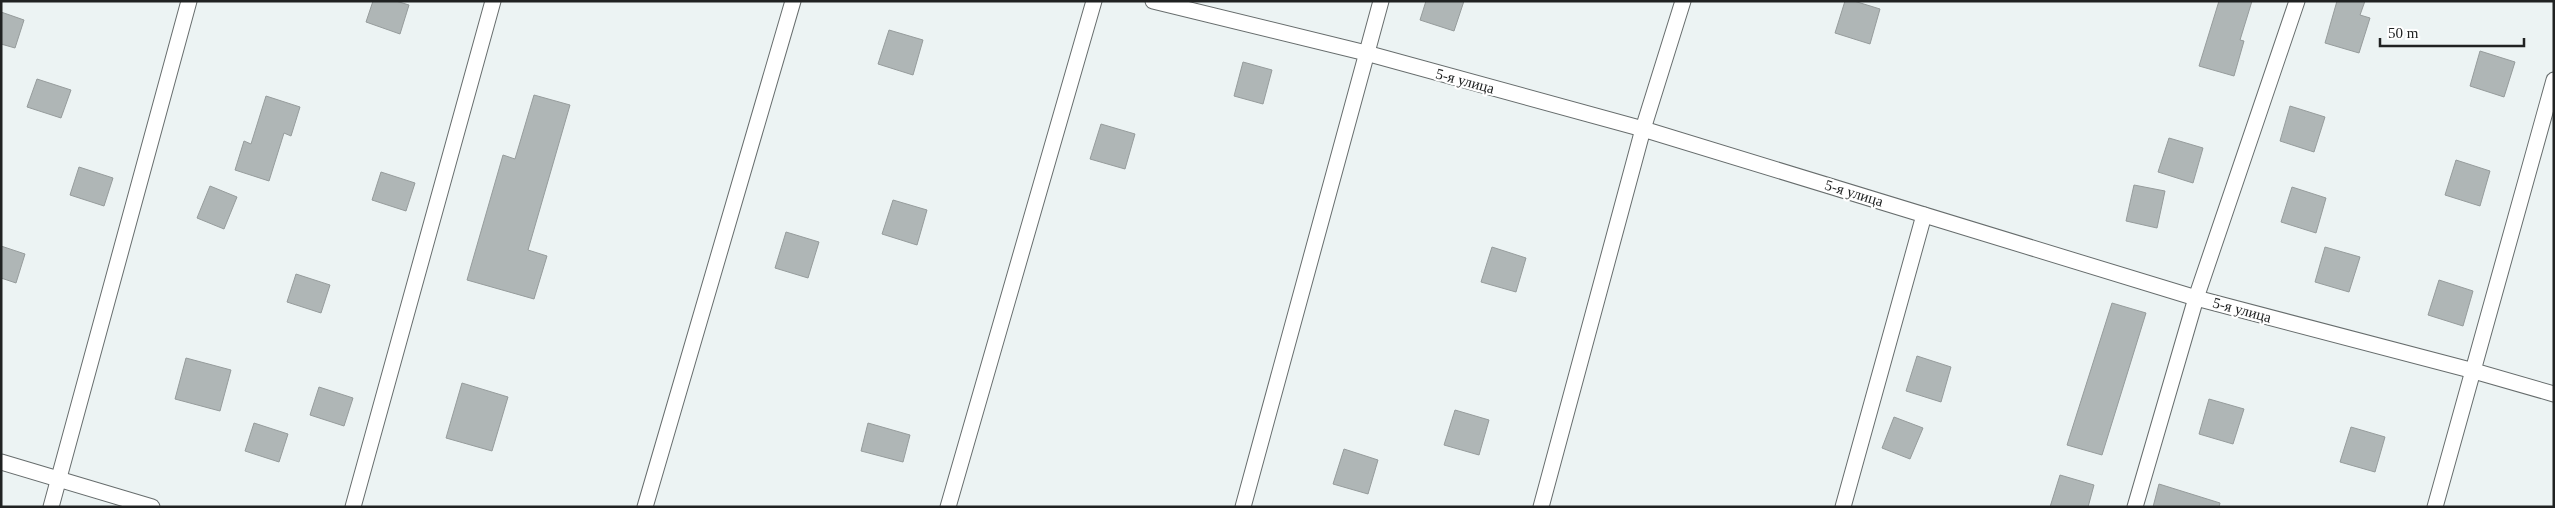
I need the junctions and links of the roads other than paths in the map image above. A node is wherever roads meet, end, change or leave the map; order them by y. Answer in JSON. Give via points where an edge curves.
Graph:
{"nodes":[{"id":1,"x":189,"y":1,"type":"edge"},
{"id":2,"x":493,"y":1,"type":"edge"},
{"id":3,"x":794,"y":1,"type":"edge"},
{"id":4,"x":1094,"y":1,"type":"edge"},
{"id":5,"x":1152,"y":1,"type":"edge"},
{"id":6,"x":1381,"y":1,"type":"edge"},
{"id":7,"x":1683,"y":1,"type":"edge"},
{"id":8,"x":2297,"y":1,"type":"edge"},
{"id":9,"x":1366,"y":54,"type":"junction"},
{"id":10,"x":2554,"y":80,"type":"edge"},
{"id":11,"x":1643,"y":129,"type":"junction"},
{"id":12,"x":1924,"y":215,"type":"junction"},
{"id":13,"x":2196,"y":298,"type":"junction"},
{"id":14,"x":2474,"y":371,"type":"junction"},
{"id":15,"x":2554,"y":394,"type":"edge"},
{"id":16,"x":1,"y":462,"type":"edge"},
{"id":17,"x":59,"y":478,"type":"junction"},
{"id":18,"x":51,"y":507,"type":"edge"},
{"id":19,"x":152,"y":507,"type":"edge"},
{"id":20,"x":353,"y":507,"type":"edge"},
{"id":21,"x":645,"y":507,"type":"edge"},
{"id":22,"x":948,"y":507,"type":"edge"},
{"id":23,"x":1243,"y":507,"type":"edge"},
{"id":24,"x":1541,"y":507,"type":"edge"},
{"id":25,"x":1843,"y":507,"type":"edge"},
{"id":26,"x":2135,"y":507,"type":"edge"},
{"id":27,"x":2435,"y":507,"type":"edge"}],
"edges":[{"from":1,"to":17,"type":"street"},
{"from":2,"to":20,"type":"street"},
{"from":3,"to":21,"type":"street"},
{"from":4,"to":22,"type":"street"},
{"from":5,"to":9,"type":"street","name":"5-я улица"},
{"from":6,"to":9,"type":"street"},
{"from":7,"to":11,"type":"street"},
{"from":8,"to":13,"type":"street"},
{"from":9,"to":11,"type":"street","name":"5-я улица"},
{"from":9,"to":23,"type":"street"},
{"from":10,"to":14,"type":"street"},
{"from":11,"to":12,"type":"street","name":"5-я улица"},
{"from":11,"to":24,"type":"street"},
{"from":12,"to":13,"type":"street","name":"5-я улица"},
{"from":12,"to":25,"type":"street"},
{"from":13,"to":14,"type":"street","name":"5-я улица"},
{"from":13,"to":26,"type":"street"},
{"from":14,"to":15,"type":"street","name":"5-я улица"},
{"from":14,"to":27,"type":"street"},
{"from":16,"to":17,"type":"street"},
{"from":17,"to":18,"type":"street"},
{"from":17,"to":19,"type":"street"}]}
